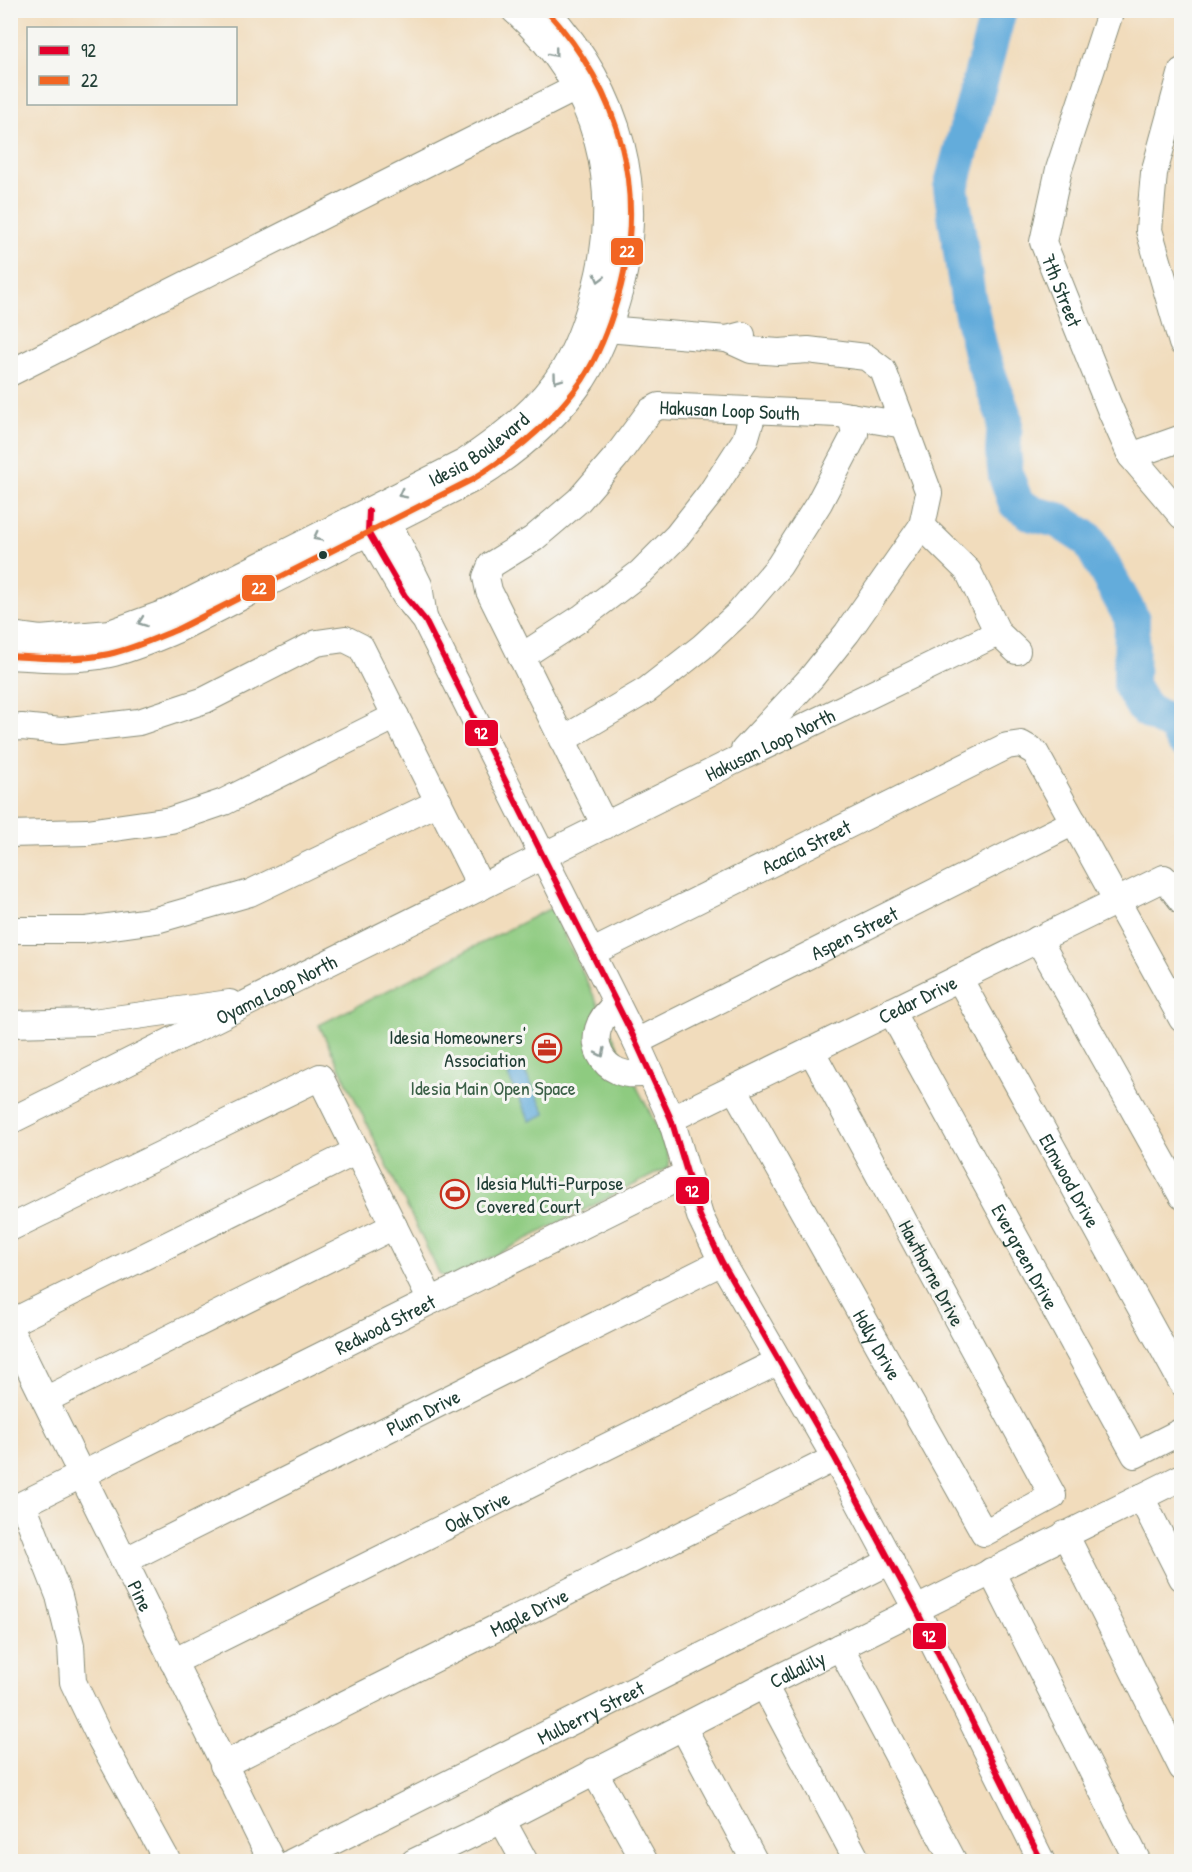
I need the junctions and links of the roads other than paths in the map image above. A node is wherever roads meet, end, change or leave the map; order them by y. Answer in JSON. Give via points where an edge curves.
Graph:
{"nodes":[{"id":1,"x":514,"y":10,"type":"edge"},
{"id":2,"x":546,"y":10,"type":"edge"},
{"id":3,"x":1111,"y":10,"type":"edge"},
{"id":4,"x":1182,"y":71,"type":"edge"},
{"id":5,"x":586,"y":83,"type":"junction"},
{"id":6,"x":596,"y":328,"type":"junction"},
{"id":7,"x":1182,"y":343,"type":"edge"},
{"id":8,"x":10,"y":373,"type":"edge"},
{"id":9,"x":754,"y":410,"type":"junction"},
{"id":10,"x":851,"y":416,"type":"junction"},
{"id":11,"x":904,"y":425,"type":"junction"},
{"id":12,"x":1182,"y":438,"type":"edge"},
{"id":13,"x":1131,"y":456,"type":"junction"},
{"id":14,"x":1182,"y":516,"type":"edge"},
{"id":15,"x":375,"y":522,"type":"junction"},
{"id":16,"x":922,"y":526,"type":"junction"},
{"id":17,"x":998,"y":633,"type":"junction"},
{"id":18,"x":10,"y":635,"type":"edge"},
{"id":19,"x":1017,"y":651,"type":"dead end"},
{"id":20,"x":10,"y":656,"type":"edge"},
{"id":21,"x":521,"y":657,"type":"junction"},
{"id":22,"x":396,"y":716,"type":"junction"},
{"id":23,"x":10,"y":728,"type":"edge"},
{"id":24,"x":562,"y":740,"type":"junction"},
{"id":25,"x":732,"y":762,"type":"junction"},
{"id":26,"x":439,"y":802,"type":"junction"},
{"id":27,"x":1074,"y":822,"type":"junction"},
{"id":28,"x":605,"y":826,"type":"junction"},
{"id":29,"x":10,"y":834,"type":"edge"},
{"id":30,"x":542,"y":856,"type":"junction"},
{"id":31,"x":482,"y":887,"type":"junction"},
{"id":32,"x":1117,"y":900,"type":"junction"},
{"id":33,"x":1182,"y":900,"type":"edge"},
{"id":34,"x":10,"y":930,"type":"edge"},
{"id":35,"x":1038,"y":939,"type":"junction"},
{"id":36,"x":591,"y":953,"type":"junction"},
{"id":37,"x":958,"y":978,"type":"junction"},
{"id":38,"x":254,"y":999,"type":"junction"},
{"id":39,"x":617,"y":1004,"type":"junction"},
{"id":40,"x":891,"y":1011,"type":"junction"},
{"id":41,"x":1182,"y":1019,"type":"edge"},
{"id":42,"x":10,"y":1024,"type":"edge"},
{"id":43,"x":636,"y":1042,"type":"junction"},
{"id":44,"x":811,"y":1050,"type":"junction"},
{"id":45,"x":649,"y":1072,"type":"junction"},
{"id":46,"x":734,"y":1088,"type":"junction"},
{"id":47,"x":671,"y":1119,"type":"junction"},
{"id":48,"x":10,"y":1121,"type":"edge"},
{"id":49,"x":357,"y":1151,"type":"junction"},
{"id":50,"x":686,"y":1174,"type":"junction"},
{"id":51,"x":1182,"y":1196,"type":"edge"},
{"id":52,"x":394,"y":1226,"type":"junction"},
{"id":53,"x":10,"y":1228,"type":"edge"},
{"id":54,"x":722,"y":1262,"type":"junction"},
{"id":55,"x":431,"y":1301,"type":"junction"},
{"id":56,"x":10,"y":1323,"type":"edge"},
{"id":57,"x":10,"y":1329,"type":"edge"},
{"id":58,"x":779,"y":1361,"type":"junction"},
{"id":59,"x":1182,"y":1383,"type":"edge"},
{"id":60,"x":45,"y":1400,"type":"junction"},
{"id":61,"x":1182,"y":1431,"type":"edge"},
{"id":62,"x":835,"y":1458,"type":"junction"},
{"id":63,"x":82,"y":1476,"type":"junction"},
{"id":64,"x":1182,"y":1477,"type":"edge"},
{"id":65,"x":1053,"y":1496,"type":"joint"},
{"id":66,"x":1141,"y":1497,"type":"junction"},
{"id":67,"x":1065,"y":1534,"type":"junction"},
{"id":68,"x":124,"y":1561,"type":"junction"},
{"id":69,"x":891,"y":1561,"type":"junction"},
{"id":70,"x":991,"y":1571,"type":"junction"},
{"id":71,"x":1182,"y":1578,"type":"edge"},
{"id":72,"x":916,"y":1609,"type":"junction"},
{"id":73,"x":840,"y":1647,"type":"junction"},
{"id":74,"x":173,"y":1662,"type":"junction"},
{"id":75,"x":764,"y":1685,"type":"junction"},
{"id":76,"x":683,"y":1726,"type":"junction"},
{"id":77,"x":223,"y":1765,"type":"junction"},
{"id":78,"x":1182,"y":1768,"type":"edge"},
{"id":79,"x":594,"y":1771,"type":"junction"},
{"id":80,"x":502,"y":1820,"type":"junction"},
{"id":81,"x":168,"y":1862,"type":"edge"},
{"id":82,"x":272,"y":1862,"type":"edge"},
{"id":83,"x":292,"y":1862,"type":"edge"},
{"id":84,"x":414,"y":1862,"type":"edge"},
{"id":85,"x":525,"y":1862,"type":"edge"},
{"id":86,"x":645,"y":1862,"type":"edge"},
{"id":87,"x":755,"y":1862,"type":"edge"},
{"id":88,"x":858,"y":1862,"type":"edge"},
{"id":89,"x":954,"y":1862,"type":"edge"},
{"id":90,"x":1042,"y":1862,"type":"edge"},
{"id":91,"x":1137,"y":1862,"type":"edge"}],
"edges":[{"from":1,"to":5,"type":"street","name":"Idesia Boulevard","one_way":true},
{"from":2,"to":5,"type":"street","name":"Idesia Boulevard","via":[[564,31]]},
{"from":3,"to":13,"type":"street","name":"7th Street","via":[[1059,169],[1043,242]]},
{"from":4,"to":7,"type":"street","via":[[1154,173],[1149,230]]},
{"from":5,"to":6,"type":"street","name":"Idesia Boulevard","via":[[621,138],[630,199],[625,274]]},
{"from":5,"to":8,"type":"street"},
{"from":6,"to":11,"type":"street","via":[[727,339],[751,351],[808,350],[866,357],[883,370]]},
{"from":6,"to":15,"type":"street","name":"Idesia Boulevard","via":[[598,354],[583,379],[518,448],[473,479]]},
{"from":9,"to":10,"type":"street","name":"Hakusan Loop South"},
{"from":9,"to":21,"type":"street","via":[[745,440],[677,536],[641,572]]},
{"from":9,"to":21,"type":"street","name":"Hakusan Loop South","via":[[658,406],[579,500],[533,539],[490,565],[486,577],[489,591]]},
{"from":10,"to":11,"type":"street","name":"Hakusan Loop South"},
{"from":10,"to":24,"type":"street","via":[[855,435],[819,503],[779,566],[739,613],[647,690]]},
{"from":11,"to":16,"type":"street","via":[[928,493]]},
{"from":12,"to":13,"type":"street"},
{"from":13,"to":14,"type":"street","name":"7th Street"},
{"from":15,"to":18,"type":"street","name":"Idesia Boulevard","one_way":true,"via":[[168,612],[110,633],[40,639]]},
{"from":15,"to":20,"type":"street","name":"Idesia Boulevard","via":[[145,643],[108,654]]},
{"from":15,"to":30,"type":"street","via":[[405,596],[425,620]]},
{"from":16,"to":17,"type":"street","via":[[968,571]]},
{"from":16,"to":25,"type":"street","via":[[811,678]]},
{"from":17,"to":19,"type":"street"},
{"from":17,"to":25,"type":"street","name":"Hakusan Loop North"},
{"from":21,"to":24,"type":"street"},
{"from":22,"to":23,"type":"street","via":[[361,647],[345,639],[317,643],[205,700],[139,722],[61,731]]},
{"from":22,"to":26,"type":"street"},
{"from":22,"to":29,"type":"street","via":[[224,802],[171,820],[87,832]]},
{"from":24,"to":28,"type":"street"},
{"from":25,"to":28,"type":"street","name":"Hakusan Loop North"},
{"from":26,"to":31,"type":"street"},
{"from":26,"to":34,"type":"street","via":[[250,893],[156,920],[85,930]]},
{"from":27,"to":32,"type":"street"},
{"from":27,"to":36,"type":"street","name":"Acacia Street","via":[[1035,752],[1022,744],[1007,746]]},
{"from":27,"to":43,"type":"street","name":"Aspen Street"},
{"from":28,"to":30,"type":"street","name":"Hakusan Loop North"},
{"from":30,"to":31,"type":"street","name":"Oyama Loop North"},
{"from":30,"to":36,"type":"street"},
{"from":31,"to":38,"type":"street","name":"Oyama Loop North"},
{"from":32,"to":33,"type":"street","name":"Cedar Drive","via":[[1164,878]]},
{"from":32,"to":35,"type":"street","name":"Cedar Drive"},
{"from":32,"to":41,"type":"street"},
{"from":35,"to":37,"type":"street","name":"Cedar Drive"},
{"from":35,"to":51,"type":"street"},
{"from":36,"to":39,"type":"street"},
{"from":37,"to":40,"type":"street","name":"Cedar Drive"},
{"from":37,"to":59,"type":"street","name":"Elmwood Drive"},
{"from":38,"to":42,"type":"street","via":[[93,1023]]},
{"from":38,"to":48,"type":"street","name":"Oyama Loop North"},
{"from":39,"to":43,"type":"street"},
{"from":39,"to":45,"type":"street","one_way":true,"via":[[597,1028],[598,1049],[609,1067],[618,1072]]},
{"from":40,"to":44,"type":"street","name":"Cedar Drive"},
{"from":40,"to":61,"type":"street","name":"Evergreen Drive","via":[[1135,1455]]},
{"from":43,"to":45,"type":"street"},
{"from":44,"to":46,"type":"street","name":"Cedar Drive"},
{"from":44,"to":65,"type":"street","name":"Hawthorne Drive"},
{"from":45,"to":47,"type":"street"},
{"from":46,"to":47,"type":"street","name":"Cedar Drive"},
{"from":46,"to":65,"type":"street","name":"Holly Drive","via":[[984,1533]]},
{"from":47,"to":50,"type":"street"},
{"from":49,"to":52,"type":"street"},
{"from":49,"to":53,"type":"street","via":[[320,1077]]},
{"from":49,"to":56,"type":"street"},
{"from":50,"to":54,"type":"street"},
{"from":50,"to":55,"type":"street","name":"Redwood Street"},
{"from":52,"to":55,"type":"street"},
{"from":52,"to":60,"type":"street"},
{"from":54,"to":58,"type":"street"},
{"from":54,"to":68,"type":"street","name":"Plum Drive"},
{"from":55,"to":63,"type":"street","name":"Redwood Street"},
{"from":57,"to":60,"type":"street","name":"Pine"},
{"from":58,"to":62,"type":"street"},
{"from":58,"to":74,"type":"street","name":"Oak Drive"},
{"from":60,"to":63,"type":"street","name":"Pine"},
{"from":62,"to":69,"type":"street"},
{"from":62,"to":77,"type":"street","name":"Maple Drive"},
{"from":63,"to":68,"type":"street","name":"Pine"},
{"from":63,"to":81,"type":"street","name":"Redwood Street","via":[[23,1504],[59,1596],[73,1682]]},
{"from":64,"to":66,"type":"street","name":"Callalily"},
{"from":66,"to":67,"type":"street","name":"Callalily"},
{"from":66,"to":71,"type":"street"},
{"from":67,"to":70,"type":"street","name":"Callalily"},
{"from":67,"to":78,"type":"street"},
{"from":68,"to":74,"type":"street","name":"Pine"},
{"from":69,"to":72,"type":"street"},
{"from":69,"to":83,"type":"street","name":"Mulberry Street"},
{"from":70,"to":72,"type":"street","name":"Callalily"},
{"from":70,"to":91,"type":"street"},
{"from":72,"to":73,"type":"street","name":"Callalily"},
{"from":72,"to":90,"type":"street"},
{"from":73,"to":75,"type":"street","name":"Callalily"},
{"from":73,"to":89,"type":"street"},
{"from":74,"to":77,"type":"street","name":"Pine"},
{"from":75,"to":76,"type":"street","name":"Callalily"},
{"from":75,"to":88,"type":"street"},
{"from":76,"to":79,"type":"street","name":"Callalily"},
{"from":76,"to":87,"type":"street"},
{"from":77,"to":82,"type":"street","name":"Pine"},
{"from":79,"to":80,"type":"street","name":"Callalily"},
{"from":79,"to":86,"type":"street"},
{"from":80,"to":84,"type":"street","name":"Callalily"},
{"from":80,"to":85,"type":"street"}]}
